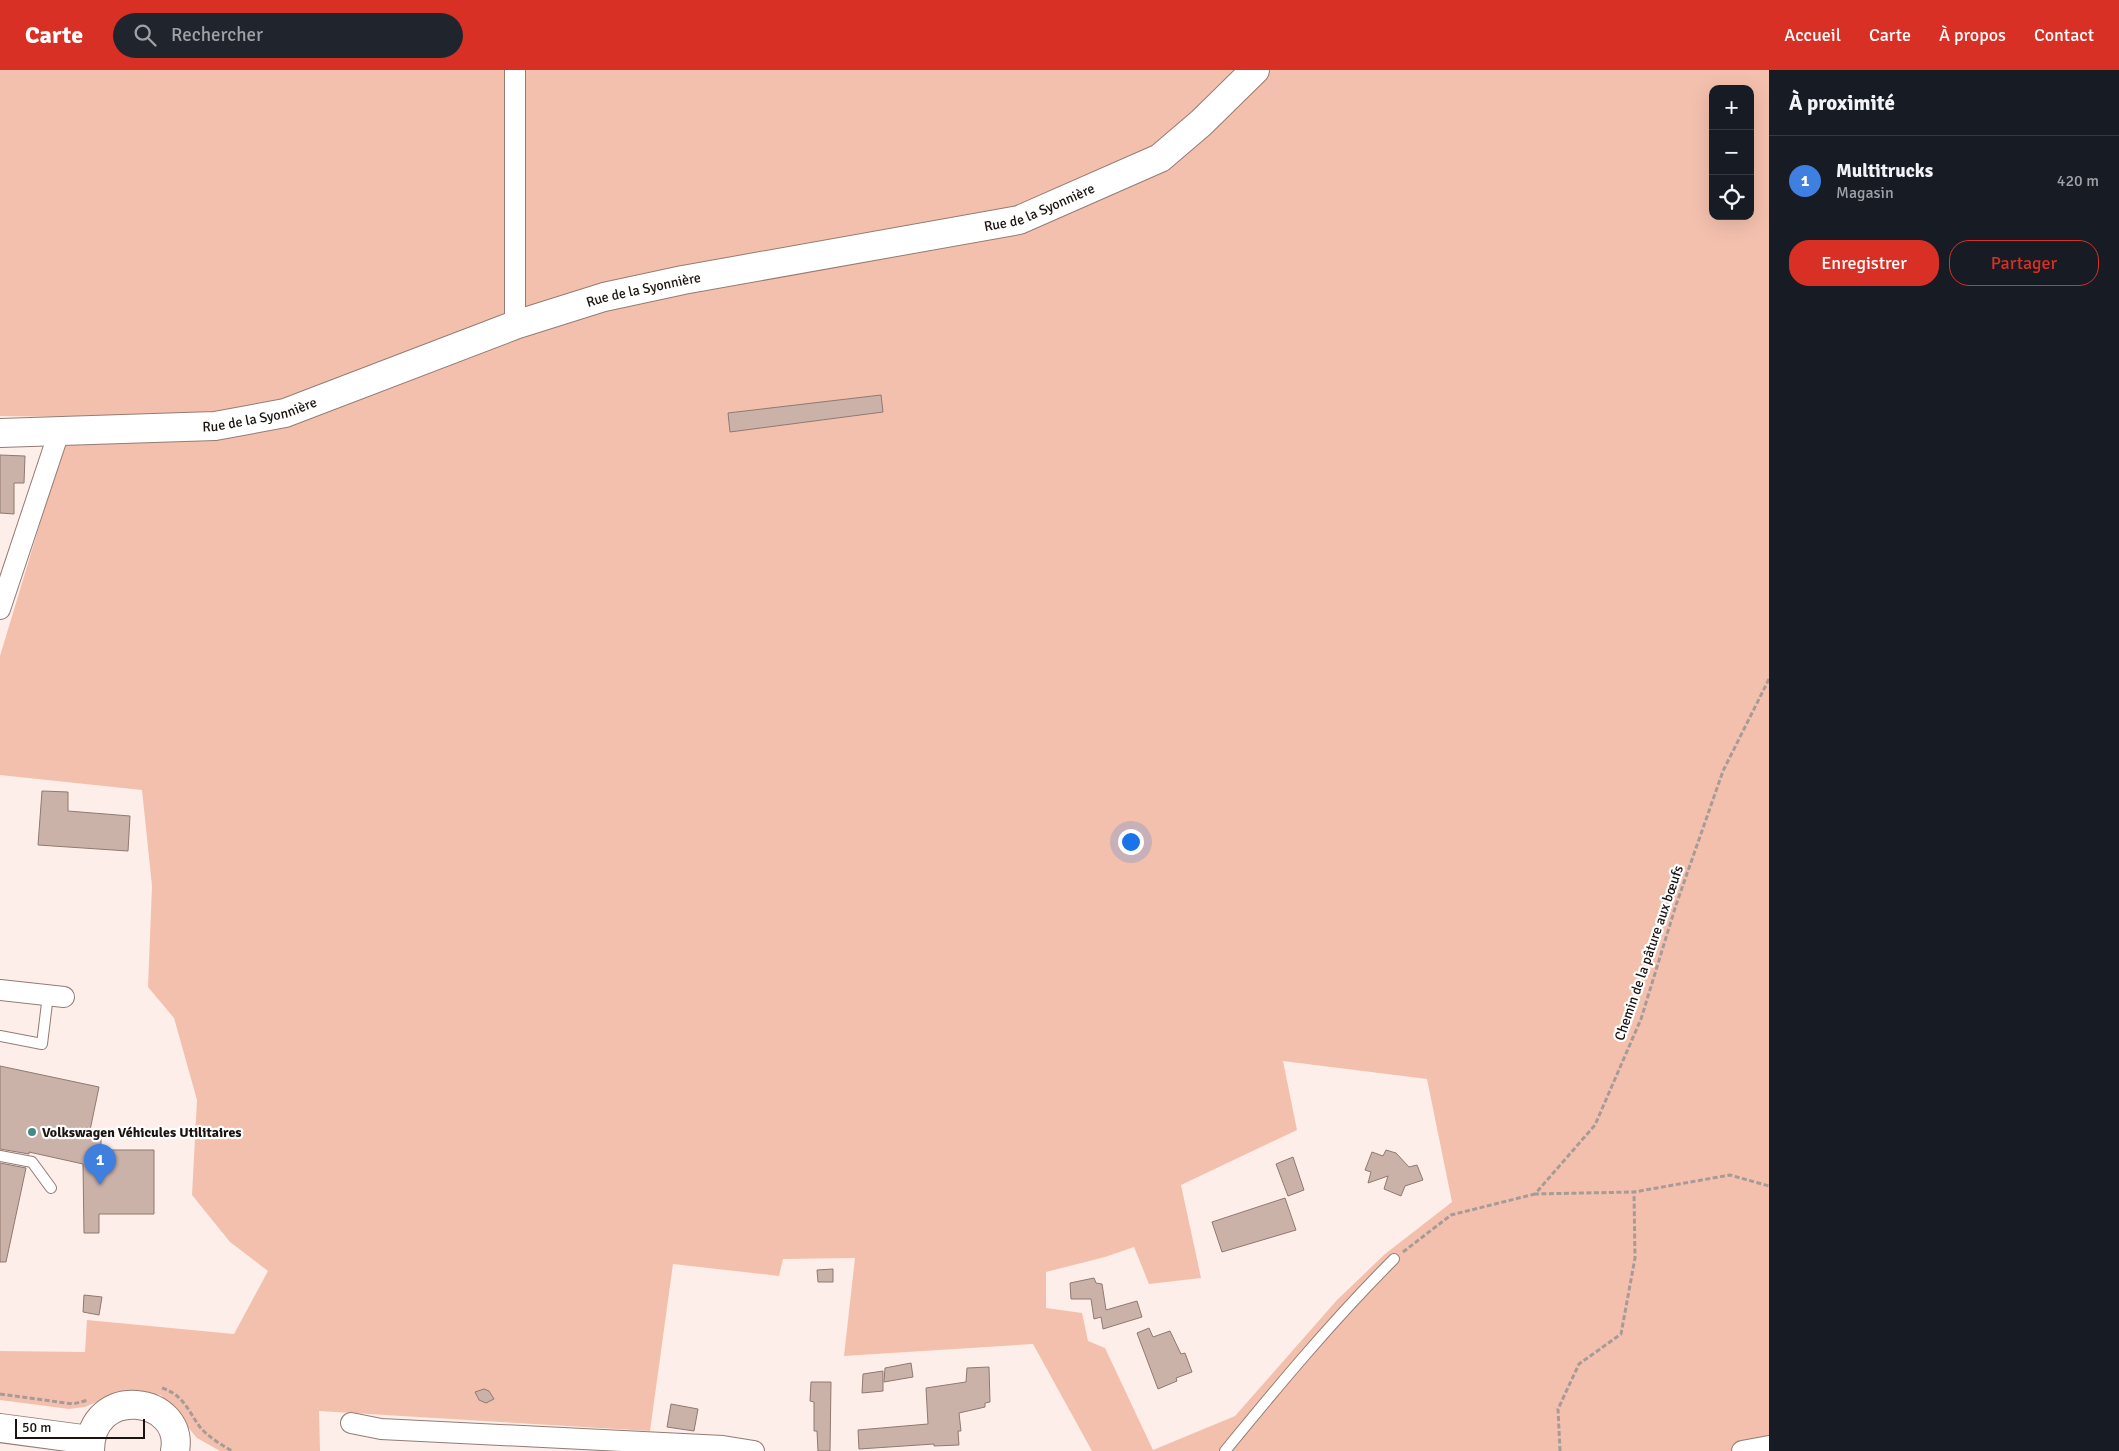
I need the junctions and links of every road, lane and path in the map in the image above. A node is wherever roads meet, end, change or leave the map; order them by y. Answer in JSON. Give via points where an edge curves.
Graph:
{"nodes":[{"id":1,"x":515,"y":70,"type":"edge"},
{"id":2,"x":1255,"y":70,"type":"edge"},
{"id":3,"x":515,"y":325,"type":"junction"},
{"id":4,"x":59,"y":432,"type":"junction"},
{"id":5,"x":0,"y":433,"type":"edge"},
{"id":6,"x":0,"y":609,"type":"edge"},
{"id":7,"x":1769,"y":679,"type":"edge"},
{"id":8,"x":0,"y":990,"type":"edge"},
{"id":9,"x":56,"y":996,"type":"joint"},
{"id":10,"x":0,"y":1036,"type":"edge"},
{"id":11,"x":0,"y":1156,"type":"edge"},
{"id":12,"x":1769,"y":1186,"type":"edge"},
{"id":13,"x":51,"y":1188,"type":"dead end"},
{"id":14,"x":1634,"y":1192,"type":"junction"},
{"id":15,"x":1535,"y":1194,"type":"junction"},
{"id":16,"x":1394,"y":1259,"type":"joint"},
{"id":17,"x":351,"y":1423,"type":"dead end"},
{"id":18,"x":0,"y":1428,"type":"edge"},
{"id":19,"x":90,"y":1445,"type":"edge"},
{"id":20,"x":1769,"y":1446,"type":"edge"},
{"id":21,"x":175,"y":1451,"type":"edge"},
{"id":22,"x":754,"y":1451,"type":"edge"},
{"id":23,"x":1225,"y":1451,"type":"edge"},
{"id":24,"x":1560,"y":1451,"type":"edge"},
{"id":25,"x":1742,"y":1451,"type":"edge"}],
"edges":[{"from":1,"to":3,"type":"street"},
{"from":2,"to":3,"type":"street","name":"Rue de la Syonnière","via":[[1160,158],[1019,220],[604,297]]},
{"from":3,"to":4,"type":"street","name":"Rue de la Syonnière","via":[[285,413],[215,426]]},
{"from":4,"to":5,"type":"street","name":"Rue de la Syonnière"},
{"from":4,"to":6,"type":"street"},
{"from":7,"to":15,"type":"path","name":"Chemin de la pâture aux bœufs","via":[[1723,771],[1676,905],[1641,1020],[1595,1125]]},
{"from":8,"to":9,"type":"street"},
{"from":9,"to":10,"type":"lane","via":[[42,1044]]},
{"from":11,"to":13,"type":"lane","via":[[32,1162]]},
{"from":12,"to":14,"type":"path","via":[[1730,1175]]},
{"from":14,"to":15,"type":"path"},
{"from":14,"to":24,"type":"path","via":[[1636,1258],[1621,1334],[1579,1364],[1558,1409]]},
{"from":15,"to":16,"type":"path","via":[[1450,1215]]},
{"from":16,"to":23,"type":"lane","via":[[1304,1355]]},
{"from":17,"to":22,"type":"street","via":[[381,1429],[723,1446]]},
{"from":18,"to":19,"type":"street"},
{"from":19,"to":21,"type":"street","via":[[95,1426],[104,1415],[129,1403],[157,1410],[167,1420],[174,1433]]},
{"from":20,"to":25,"type":"street"}]}
